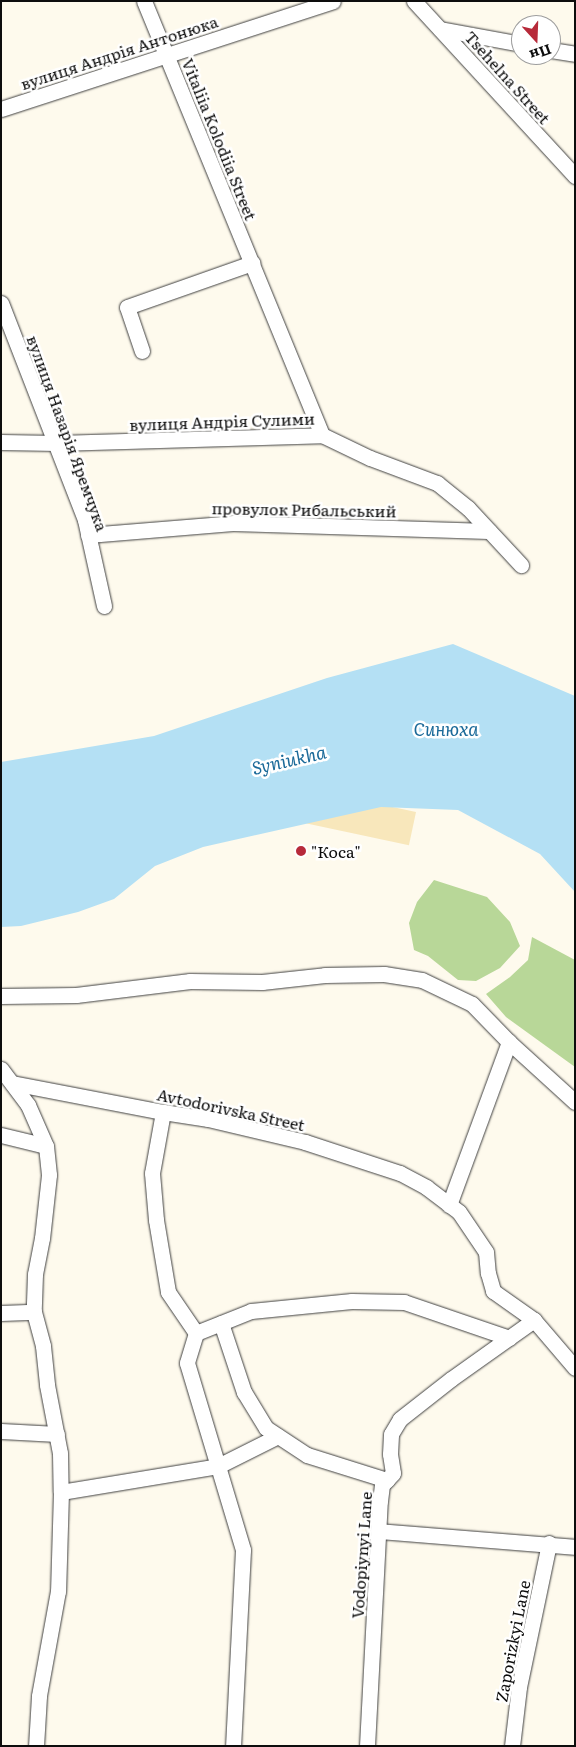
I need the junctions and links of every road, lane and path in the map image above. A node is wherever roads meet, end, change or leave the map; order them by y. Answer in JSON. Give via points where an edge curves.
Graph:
{"nodes":[{"id":1,"x":144,"y":1,"type":"edge"},
{"id":2,"x":333,"y":1,"type":"edge"},
{"id":3,"x":414,"y":1,"type":"edge"},
{"id":4,"x":440,"y":28,"type":"junction"},
{"id":5,"x":511,"y":42,"type":"edge"},
{"id":6,"x":561,"y":52,"type":"edge"},
{"id":7,"x":575,"y":54,"type":"edge"},
{"id":8,"x":167,"y":55,"type":"junction"},
{"id":9,"x":1,"y":109,"type":"edge"},
{"id":10,"x":575,"y":176,"type":"edge"},
{"id":11,"x":252,"y":262,"type":"junction"},
{"id":12,"x":1,"y":303,"type":"edge"},
{"id":13,"x":142,"y":351,"type":"dead end"},
{"id":14,"x":322,"y":435,"type":"junction"},
{"id":15,"x":1,"y":442,"type":"edge"},
{"id":16,"x":57,"y":443,"type":"junction"},
{"id":17,"x":489,"y":531,"type":"junction"},
{"id":18,"x":88,"y":535,"type":"junction"},
{"id":19,"x":521,"y":565,"type":"dead end"},
{"id":20,"x":104,"y":606,"type":"dead end"},
{"id":21,"x":1,"y":996,"type":"edge"},
{"id":22,"x":509,"y":1042,"type":"junction"},
{"id":23,"x":1,"y":1070,"type":"edge"},
{"id":24,"x":12,"y":1083,"type":"junction"},
{"id":25,"x":575,"y":1102,"type":"edge"},
{"id":26,"x":163,"y":1112,"type":"junction"},
{"id":27,"x":1,"y":1135,"type":"edge"},
{"id":28,"x":46,"y":1146,"type":"junction"},
{"id":29,"x":449,"y":1205,"type":"junction"},
{"id":30,"x":34,"y":1312,"type":"junction"},
{"id":31,"x":1,"y":1313,"type":"edge"},
{"id":32,"x":534,"y":1320,"type":"junction"},
{"id":33,"x":221,"y":1323,"type":"junction"},
{"id":34,"x":196,"y":1333,"type":"junction"},
{"id":35,"x":508,"y":1338,"type":"junction"},
{"id":36,"x":575,"y":1368,"type":"edge"},
{"id":37,"x":1,"y":1432,"type":"edge"},
{"id":38,"x":57,"y":1434,"type":"junction"},
{"id":39,"x":278,"y":1436,"type":"junction"},
{"id":40,"x":218,"y":1466,"type":"junction"},
{"id":41,"x":387,"y":1480,"type":"junction"},
{"id":42,"x":61,"y":1492,"type":"junction"},
{"id":43,"x":378,"y":1531,"type":"junction"},
{"id":44,"x":549,"y":1543,"type":"junction"},
{"id":45,"x":575,"y":1546,"type":"edge"},
{"id":46,"x":36,"y":1746,"type":"edge"},
{"id":47,"x":233,"y":1746,"type":"edge"},
{"id":48,"x":367,"y":1746,"type":"edge"},
{"id":49,"x":512,"y":1746,"type":"edge"}],
"edges":[{"from":1,"to":8,"type":"street","name":"Vitaliia Kolodiia Street"},
{"from":2,"to":8,"type":"street","name":"вулиця Андрія Антонюка"},
{"from":3,"to":4,"type":"street","name":"Tsehelna Street"},
{"from":4,"to":5,"type":"street"},
{"from":4,"to":10,"type":"street","name":"Tsehelna Street"},
{"from":6,"to":7,"type":"street"},
{"from":8,"to":9,"type":"street","name":"вулиця Андрія Антонюка"},
{"from":8,"to":11,"type":"street","name":"Vitaliia Kolodiia Street"},
{"from":11,"to":13,"type":"street","via":[[127,307]]},
{"from":11,"to":14,"type":"street","name":"Vitaliia Kolodiia Street"},
{"from":12,"to":16,"type":"street","name":"вулиця Назарія Яремчука"},
{"from":14,"to":16,"type":"street","name":"вулиця Андрія Сулими"},
{"from":14,"to":17,"type":"street","name":"вулиця Андрія Сулими","via":[[370,458],[437,483],[468,508]]},
{"from":15,"to":16,"type":"street","name":"вулиця Андрія Сулими"},
{"from":16,"to":18,"type":"street","name":"вулиця Назарія Яремчука"},
{"from":17,"to":18,"type":"street","name":"провулок Рибальський","via":[[233,523]]},
{"from":17,"to":19,"type":"street","name":"вулиця Андрія Сулими"},
{"from":18,"to":20,"type":"street","name":"вулиця Назарія Яремчука"},
{"from":21,"to":22,"type":"street","via":[[76,994],[190,981],[262,982],[325,975],[384,974],[428,982],[472,1004]]},
{"from":22,"to":25,"type":"street"},
{"from":22,"to":29,"type":"street"},
{"from":23,"to":24,"type":"street"},
{"from":24,"to":26,"type":"street","name":"Avtodorivska Street"},
{"from":24,"to":28,"type":"street","via":[[28,1105]]},
{"from":26,"to":29,"type":"street","name":"Avtodorivska Street","via":[[305,1142],[400,1173],[426,1186]]},
{"from":26,"to":34,"type":"street","via":[[152,1173],[156,1220],[168,1292]]},
{"from":27,"to":28,"type":"street"},
{"from":28,"to":30,"type":"street","via":[[49,1175],[45,1223],[35,1274]]},
{"from":29,"to":32,"type":"street","name":"Avtodorivska Street","via":[[459,1212],[486,1252],[493,1291]]},
{"from":30,"to":31,"type":"street"},
{"from":30,"to":38,"type":"street","via":[[43,1346]]},
{"from":32,"to":35,"type":"street","name":"Vodopiynyi Lane"},
{"from":32,"to":36,"type":"street","name":"Avtodorivska Street"},
{"from":33,"to":34,"type":"street"},
{"from":33,"to":35,"type":"street","via":[[251,1311],[352,1300],[404,1302]]},
{"from":33,"to":39,"type":"street","via":[[244,1392],[266,1428]]},
{"from":34,"to":40,"type":"street","via":[[187,1363]]},
{"from":35,"to":41,"type":"street","name":"Vodopiynyi Lane","via":[[400,1419],[391,1434],[393,1474]]},
{"from":37,"to":38,"type":"street"},
{"from":38,"to":42,"type":"street"},
{"from":39,"to":40,"type":"street"},
{"from":39,"to":41,"type":"street","via":[[307,1455]]},
{"from":40,"to":42,"type":"street"},
{"from":40,"to":47,"type":"street","via":[[243,1550]]},
{"from":41,"to":43,"type":"street","name":"Vodopiynyi Lane","via":[[382,1485]]},
{"from":42,"to":46,"type":"street","via":[[58,1591],[39,1696]]},
{"from":43,"to":44,"type":"street"},
{"from":43,"to":48,"type":"street","name":"Vodopiynyi Lane"},
{"from":44,"to":45,"type":"street"},
{"from":44,"to":49,"type":"street","name":"Zaporizkyi Lane","via":[[519,1688]]}]}
